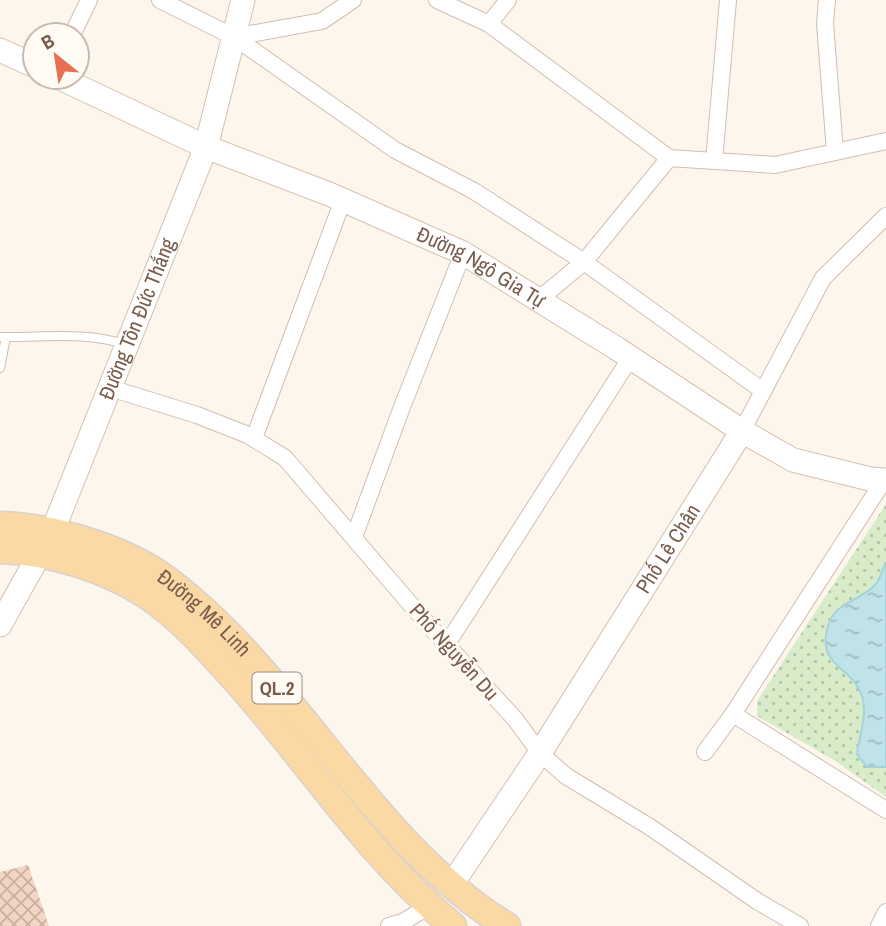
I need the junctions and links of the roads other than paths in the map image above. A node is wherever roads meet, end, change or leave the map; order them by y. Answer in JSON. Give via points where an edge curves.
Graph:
{"nodes":[{"id":1,"x":89,"y":0,"type":"edge"},
{"id":2,"x":160,"y":0,"type":"edge"},
{"id":3,"x":243,"y":0,"type":"edge"},
{"id":4,"x":353,"y":0,"type":"edge"},
{"id":5,"x":437,"y":0,"type":"edge"},
{"id":6,"x":508,"y":0,"type":"edge"},
{"id":7,"x":729,"y":0,"type":"edge"},
{"id":8,"x":827,"y":0,"type":"edge"},
{"id":9,"x":79,"y":21,"type":"edge"},
{"id":10,"x":489,"y":24,"type":"junction"},
{"id":11,"x":234,"y":37,"type":"junction"},
{"id":12,"x":0,"y":50,"type":"edge"},
{"id":13,"x":21,"y":60,"type":"edge"},
{"id":14,"x":88,"y":91,"type":"edge"},
{"id":15,"x":886,"y":141,"type":"edge"},
{"id":16,"x":206,"y":147,"type":"junction"},
{"id":17,"x":835,"y":152,"type":"junction"},
{"id":18,"x":669,"y":158,"type":"junction"},
{"id":19,"x":714,"y":161,"type":"junction"},
{"id":20,"x":343,"y":200,"type":"junction"},
{"id":21,"x":886,"y":216,"type":"edge"},
{"id":22,"x":463,"y":253,"type":"junction"},
{"id":23,"x":584,"y":262,"type":"junction"},
{"id":24,"x":538,"y":300,"type":"junction"},
{"id":25,"x":3,"y":337,"type":"edge"},
{"id":26,"x":127,"y":345,"type":"junction"},
{"id":27,"x":631,"y":357,"type":"junction"},
{"id":28,"x":0,"y":368,"type":"edge"},
{"id":29,"x":110,"y":388,"type":"junction"},
{"id":30,"x":763,"y":391,"type":"junction"},
{"id":31,"x":742,"y":431,"type":"junction"},
{"id":32,"x":254,"y":439,"type":"junction"},
{"id":33,"x":886,"y":479,"type":"edge"},
{"id":34,"x":0,"y":524,"type":"edge"},
{"id":35,"x":53,"y":530,"type":"junction"},
{"id":36,"x":354,"y":537,"type":"junction"},
{"id":37,"x":0,"y":550,"type":"edge"},
{"id":38,"x":40,"y":554,"type":"junction"},
{"id":39,"x":0,"y":625,"type":"edge"},
{"id":40,"x":447,"y":644,"type":"junction"},
{"id":41,"x":733,"y":714,"type":"junction"},
{"id":42,"x":705,"y":752,"type":"dead end"},
{"id":43,"x":540,"y":753,"type":"junction"},
{"id":44,"x":886,"y":810,"type":"edge"},
{"id":45,"x":452,"y":884,"type":"junction"},
{"id":46,"x":429,"y":906,"type":"junction"},
{"id":47,"x":886,"y":912,"type":"edge"},
{"id":48,"x":389,"y":926,"type":"edge"},
{"id":49,"x":453,"y":926,"type":"edge"},
{"id":50,"x":507,"y":926,"type":"edge"},
{"id":51,"x":800,"y":926,"type":"edge"},
{"id":52,"x":879,"y":926,"type":"edge"}],
"edges":[{"from":1,"to":9,"type":"street"},
{"from":2,"to":11,"type":"street"},
{"from":3,"to":11,"type":"street","name":"Đường Tôn Đức Thắng"},
{"from":4,"to":11,"type":"street","via":[[322,21]]},
{"from":5,"to":10,"type":"street"},
{"from":6,"to":10,"type":"street"},
{"from":7,"to":19,"type":"street"},
{"from":8,"to":17,"type":"street"},
{"from":10,"to":18,"type":"street"},
{"from":11,"to":16,"type":"street","name":"Đường Tôn Đức Thắng"},
{"from":11,"to":23,"type":"street","via":[[395,150],[474,191]]},
{"from":12,"to":13,"type":"street"},
{"from":14,"to":16,"type":"street","name":"Đường Ngô Gia Tự"},
{"from":15,"to":17,"type":"street"},
{"from":16,"to":20,"type":"street","name":"Đường Ngô Gia Tự"},
{"from":16,"to":26,"type":"street","name":"Đường Tôn Đức Thắng"},
{"from":17,"to":19,"type":"street","via":[[775,165]]},
{"from":18,"to":19,"type":"street"},
{"from":18,"to":23,"type":"street"},
{"from":20,"to":22,"type":"street","name":"Đường Ngô Gia Tự"},
{"from":20,"to":32,"type":"street"},
{"from":21,"to":30,"type":"street","name":"Phố Lê Chân","via":[[823,278]]},
{"from":22,"to":24,"type":"street","name":"Đường Ngô Gia Tự"},
{"from":22,"to":36,"type":"street"},
{"from":23,"to":24,"type":"street"},
{"from":23,"to":30,"type":"street"},
{"from":24,"to":27,"type":"street","name":"Đường Ngô Gia Tự"},
{"from":25,"to":26,"type":"lane","via":[[108,338]]},
{"from":25,"to":28,"type":"lane"},
{"from":26,"to":29,"type":"street","name":"Đường Tôn Đức Thắng"},
{"from":27,"to":31,"type":"street","name":"Đường Ngô Gia Tự"},
{"from":27,"to":40,"type":"street"},
{"from":29,"to":32,"type":"street","name":"Phố Nguyễn Du","via":[[197,415]]},
{"from":29,"to":35,"type":"street","name":"Đường Tôn Đức Thắng"},
{"from":30,"to":31,"type":"street","name":"Phố Lê Chân"},
{"from":31,"to":33,"type":"street","name":"Đường Ngô Gia Tự","via":[[793,460]]},
{"from":31,"to":43,"type":"street","name":"Phố Lê Chân"},
{"from":32,"to":36,"type":"street","name":"Phố Nguyễn Du","via":[[285,458]]},
{"from":33,"to":41,"type":"street"},
{"from":34,"to":35,"type":"main road","name":"Đường Mê Linh","number":"QL.2"},
{"from":35,"to":38,"type":"street","name":"Đường Tôn Đức Thắng"},
{"from":35,"to":45,"type":"main road","name":"Đường Mê Linh","number":"QL.2","via":[[149,568],[194,602],[283,695],[379,813]]},
{"from":36,"to":40,"type":"street","name":"Phố Nguyễn Du"},
{"from":37,"to":38,"type":"main road","name":"Đường Mê Linh","number":"QL.2"},
{"from":38,"to":39,"type":"street","name":"Đường Tôn Đức Thắng"},
{"from":38,"to":46,"type":"main road","name":"Đường Mê Linh","number":"QL.2","via":[[123,582],[176,619],[263,711],[376,851]]},
{"from":40,"to":43,"type":"street","name":"Phố Nguyễn Du"},
{"from":41,"to":42,"type":"street"},
{"from":41,"to":44,"type":"street"},
{"from":43,"to":45,"type":"street","name":"Phố Lê Chân"},
{"from":43,"to":51,"type":"street","name":"Phố Nguyễn Du","via":[[566,776]]},
{"from":45,"to":50,"type":"main road","name":"Đường Mê Linh","number":"QL.2"},
{"from":46,"to":48,"type":"street"},
{"from":46,"to":49,"type":"main road","name":"Đường Mê Linh","number":"QL.2"},
{"from":47,"to":52,"type":"street"}]}
